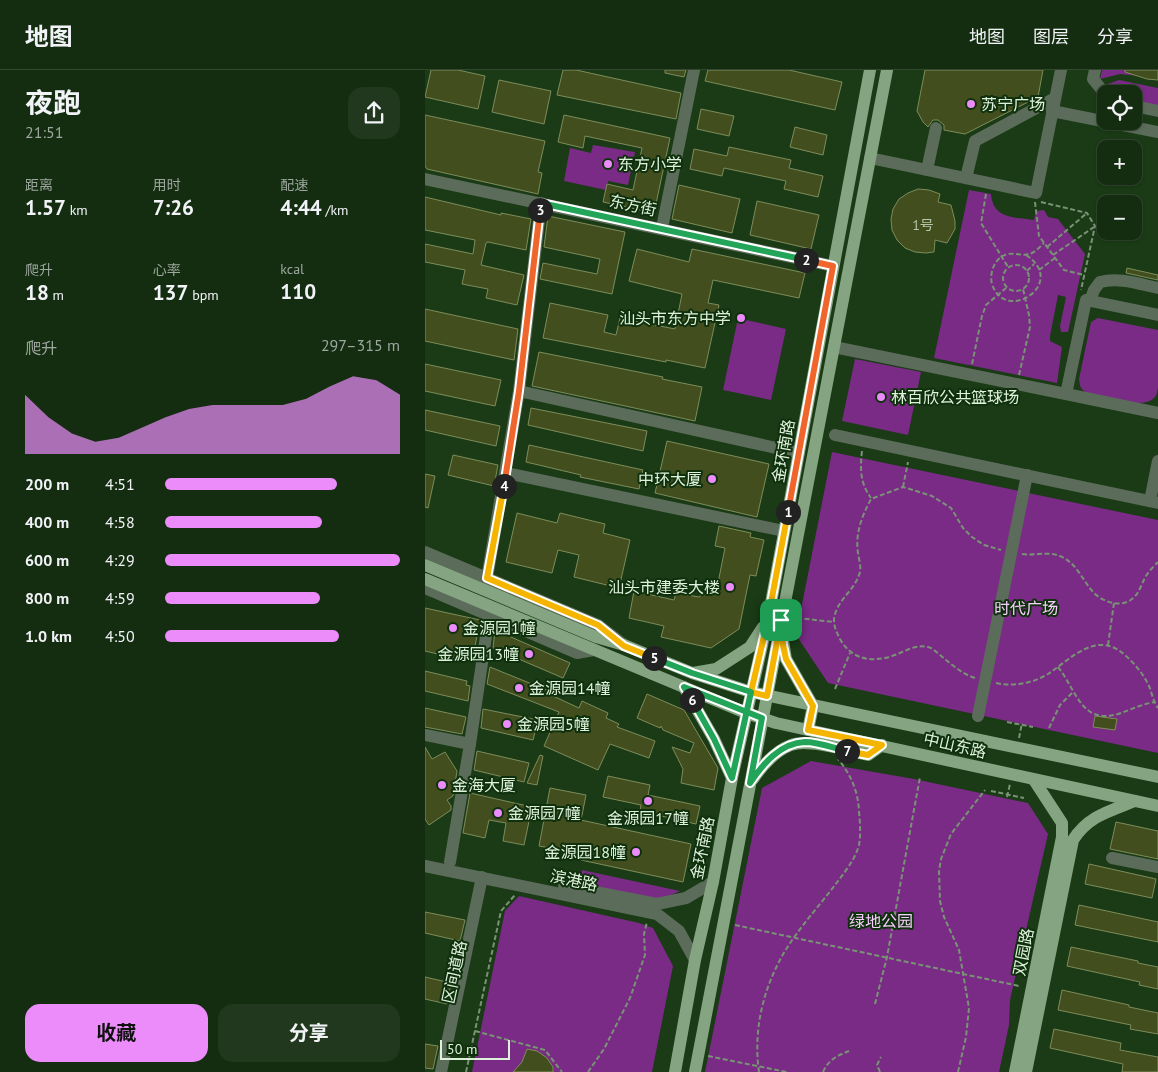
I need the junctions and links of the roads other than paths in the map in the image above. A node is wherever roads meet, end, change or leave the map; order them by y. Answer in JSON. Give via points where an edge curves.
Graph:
{"nodes":[{"id":1,"x":694,"y":70,"type":"edge"},
{"id":2,"x":868,"y":70,"type":"edge"},
{"id":3,"x":887,"y":70,"type":"edge"},
{"id":4,"x":1061,"y":70,"type":"edge"},
{"id":5,"x":1095,"y":70,"type":"edge"},
{"id":6,"x":1097,"y":85,"type":"edge"},
{"id":7,"x":1055,"y":98,"type":"junction"},
{"id":8,"x":1142,"y":108,"type":"edge"},
{"id":9,"x":1052,"y":111,"type":"junction"},
{"id":10,"x":1158,"y":111,"type":"edge"},
{"id":11,"x":936,"y":128,"type":"dead end"},
{"id":12,"x":1158,"y":132,"type":"edge"},
{"id":13,"x":870,"y":158,"type":"junction"},
{"id":14,"x":927,"y":170,"type":"junction"},
{"id":15,"x":966,"y":178,"type":"junction"},
{"id":16,"x":425,"y":179,"type":"edge"},
{"id":17,"x":541,"y":203,"type":"junction"},
{"id":18,"x":662,"y":228,"type":"junction"},
{"id":19,"x":833,"y":266,"type":"junction"},
{"id":20,"x":1158,"y":288,"type":"edge"},
{"id":21,"x":1085,"y":296,"type":"junction"},
{"id":22,"x":1158,"y":316,"type":"edge"},
{"id":23,"x":834,"y":347,"type":"junction"},
{"id":24,"x":519,"y":391,"type":"junction"},
{"id":25,"x":1066,"y":394,"type":"junction"},
{"id":26,"x":1158,"y":413,"type":"edge"},
{"id":27,"x":835,"y":435,"type":"dead end"},
{"id":28,"x":799,"y":453,"type":"junction"},
{"id":29,"x":1158,"y":461,"type":"edge"},
{"id":30,"x":506,"y":473,"type":"junction"},
{"id":31,"x":1027,"y":475,"type":"junction"},
{"id":32,"x":1154,"y":502,"type":"edge"},
{"id":33,"x":784,"y":531,"type":"junction"},
{"id":34,"x":425,"y":552,"type":"edge"},
{"id":35,"x":425,"y":565,"type":"edge"},
{"id":36,"x":467,"y":570,"type":"junction"},
{"id":37,"x":451,"y":575,"type":"junction"},
{"id":38,"x":487,"y":578,"type":"junction"},
{"id":39,"x":425,"y":579,"type":"edge"},
{"id":40,"x":425,"y":588,"type":"edge"},
{"id":41,"x":456,"y":592,"type":"junction"},
{"id":42,"x":442,"y":595,"type":"junction"},
{"id":43,"x":490,"y":611,"type":"junction"},
{"id":44,"x":565,"y":612,"type":"junction"},
{"id":45,"x":553,"y":619,"type":"junction"},
{"id":46,"x":768,"y":619,"type":"junction"},
{"id":47,"x":781,"y":620,"type":"junction"},
{"id":48,"x":624,"y":646,"type":"junction"},
{"id":49,"x":692,"y":673,"type":"junction"},
{"id":50,"x":684,"y":687,"type":"junction"},
{"id":51,"x":751,"y":692,"type":"junction"},
{"id":52,"x":767,"y":696,"type":"junction"},
{"id":53,"x":813,"y":706,"type":"junction"},
{"id":54,"x":746,"y":713,"type":"junction"},
{"id":55,"x":978,"y":716,"type":"dead end"},
{"id":56,"x":762,"y":718,"type":"junction"},
{"id":57,"x":808,"y":730,"type":"junction"},
{"id":58,"x":425,"y":735,"type":"edge"},
{"id":59,"x":470,"y":744,"type":"junction"},
{"id":60,"x":882,"y":745,"type":"junction"},
{"id":61,"x":1158,"y":777,"type":"edge"},
{"id":62,"x":732,"y":778,"type":"junction"},
{"id":63,"x":1034,"y":780,"type":"junction"},
{"id":64,"x":750,"y":783,"type":"junction"},
{"id":65,"x":1135,"y":800,"type":"junction"},
{"id":66,"x":1158,"y":806,"type":"edge"},
{"id":67,"x":1068,"y":839,"type":"junction"},
{"id":68,"x":425,"y":857,"type":"edge"},
{"id":69,"x":1112,"y":858,"type":"dead end"},
{"id":70,"x":450,"y":862,"type":"junction"},
{"id":71,"x":425,"y":866,"type":"edge"},
{"id":72,"x":1158,"y":867,"type":"edge"},
{"id":73,"x":486,"y":878,"type":"junction"},
{"id":74,"x":713,"y":882,"type":"junction"},
{"id":75,"x":695,"y":960,"type":"junction"},
{"id":76,"x":441,"y":1072,"type":"edge"},
{"id":77,"x":449,"y":1072,"type":"edge"},
{"id":78,"x":675,"y":1072,"type":"edge"},
{"id":79,"x":695,"y":1072,"type":"edge"},
{"id":80,"x":1015,"y":1072,"type":"edge"},
{"id":81,"x":1026,"y":1072,"type":"edge"}],
"edges":[{"from":1,"to":18,"type":"street"},
{"from":2,"to":19,"type":"main road","name":"金环南路"},
{"from":3,"to":13,"type":"main road","name":"金环南路"},
{"from":4,"to":7,"type":"street"},
{"from":5,"to":6,"type":"street","via":[[1093,80]]},
{"from":7,"to":9,"type":"street"},
{"from":7,"to":15,"type":"street","via":[[975,141]]},
{"from":8,"to":10,"type":"street"},
{"from":9,"to":12,"type":"street"},
{"from":9,"to":15,"type":"street","via":[[1036,193]]},
{"from":11,"to":14,"type":"street"},
{"from":13,"to":14,"type":"street"},
{"from":13,"to":23,"type":"main road","name":"金环南路"},
{"from":14,"to":15,"type":"street"},
{"from":16,"to":17,"type":"street","name":"东方街"},
{"from":17,"to":18,"type":"street","name":"东方街"},
{"from":17,"to":24,"type":"street"},
{"from":18,"to":19,"type":"street","name":"东方街"},
{"from":19,"to":28,"type":"main road","name":"金环南路"},
{"from":20,"to":21,"type":"street","via":[[1124,280],[1107,280]]},
{"from":21,"to":22,"type":"street"},
{"from":21,"to":25,"type":"street"},
{"from":23,"to":25,"type":"street"},
{"from":23,"to":47,"type":"main road","name":"金环南路"},
{"from":24,"to":28,"type":"street"},
{"from":24,"to":30,"type":"street"},
{"from":25,"to":26,"type":"street"},
{"from":27,"to":31,"type":"street"},
{"from":28,"to":33,"type":"main road","name":"金环南路"},
{"from":29,"to":32,"type":"street"},
{"from":30,"to":33,"type":"street"},
{"from":30,"to":38,"type":"street"},
{"from":31,"to":32,"type":"street"},
{"from":31,"to":55,"type":"street"},
{"from":33,"to":46,"type":"main road","name":"金环南路"},
{"from":34,"to":36,"type":"street"},
{"from":35,"to":37,"type":"main road","name":"中山东路"},
{"from":36,"to":37,"type":"street"},
{"from":36,"to":38,"type":"street"},
{"from":37,"to":45,"type":"main road","name":"中山东路"},
{"from":38,"to":44,"type":"street"},
{"from":39,"to":41,"type":"main road","name":"中山东路"},
{"from":40,"to":42,"type":"street"},
{"from":41,"to":42,"type":"street"},
{"from":41,"to":43,"type":"main road","name":"中山东路"},
{"from":42,"to":43,"type":"street"},
{"from":43,"to":50,"type":"main road","name":"中山东路"},
{"from":43,"to":59,"type":"street"},
{"from":44,"to":45,"type":"street"},
{"from":44,"to":48,"type":"street","via":[[598,625]]},
{"from":45,"to":48,"type":"main road","name":"中山东路"},
{"from":46,"to":49,"type":"main road","via":[[750,647],[716,669]]},
{"from":46,"to":51,"type":"main road","name":"金环南路"},
{"from":47,"to":52,"type":"main road","name":"金环南路"},
{"from":47,"to":53,"type":"main road","via":[[786,659]]},
{"from":48,"to":49,"type":"main road","name":"中山东路"},
{"from":49,"to":51,"type":"main road","name":"中山东路"},
{"from":50,"to":54,"type":"main road","name":"中山东路"},
{"from":50,"to":62,"type":"main road"},
{"from":51,"to":52,"type":"main road","name":"中山东路"},
{"from":51,"to":54,"type":"main road","name":"金环南路"},
{"from":52,"to":53,"type":"main road","name":"中山东路"},
{"from":52,"to":56,"type":"main road","name":"金环南路"},
{"from":53,"to":57,"type":"main road"},
{"from":53,"to":61,"type":"main road","name":"中山东路"},
{"from":54,"to":56,"type":"main road","name":"中山东路"},
{"from":54,"to":62,"type":"main road","name":"金环南路"},
{"from":56,"to":57,"type":"main road","name":"中山东路"},
{"from":56,"to":64,"type":"main road","name":"金环南路"},
{"from":57,"to":60,"type":"main road","name":"中山东路"},
{"from":58,"to":59,"type":"street"},
{"from":59,"to":70,"type":"street"},
{"from":60,"to":63,"type":"main road","name":"中山东路"},
{"from":60,"to":64,"type":"main road","via":[[868,755],[806,742],[791,745],[763,764]]},
{"from":62,"to":74,"type":"main road","name":"金环南路"},
{"from":63,"to":65,"type":"main road","name":"中山东路"},
{"from":63,"to":67,"type":"main road","via":[[1062,823]]},
{"from":64,"to":79,"type":"main road","name":"金环南路"},
{"from":65,"to":66,"type":"main road","name":"中山东路"},
{"from":65,"to":67,"type":"main road","via":[[1095,818]]},
{"from":67,"to":80,"type":"main road","name":"双园路"},
{"from":67,"to":81,"type":"main road","name":"双园路"},
{"from":68,"to":70,"type":"street","name":"滨港路"},
{"from":69,"to":72,"type":"street"},
{"from":70,"to":74,"type":"street","name":"滨港路","via":[[657,904],[686,898]]},
{"from":71,"to":73,"type":"street","name":"滨港路"},
{"from":73,"to":75,"type":"street","name":"滨港路","via":[[657,914],[679,931]]},
{"from":73,"to":76,"type":"street"},
{"from":73,"to":77,"type":"street","name":"区间道路"},
{"from":74,"to":75,"type":"main road","name":"金环南路"},
{"from":75,"to":78,"type":"main road","name":"金环南路"}]}
